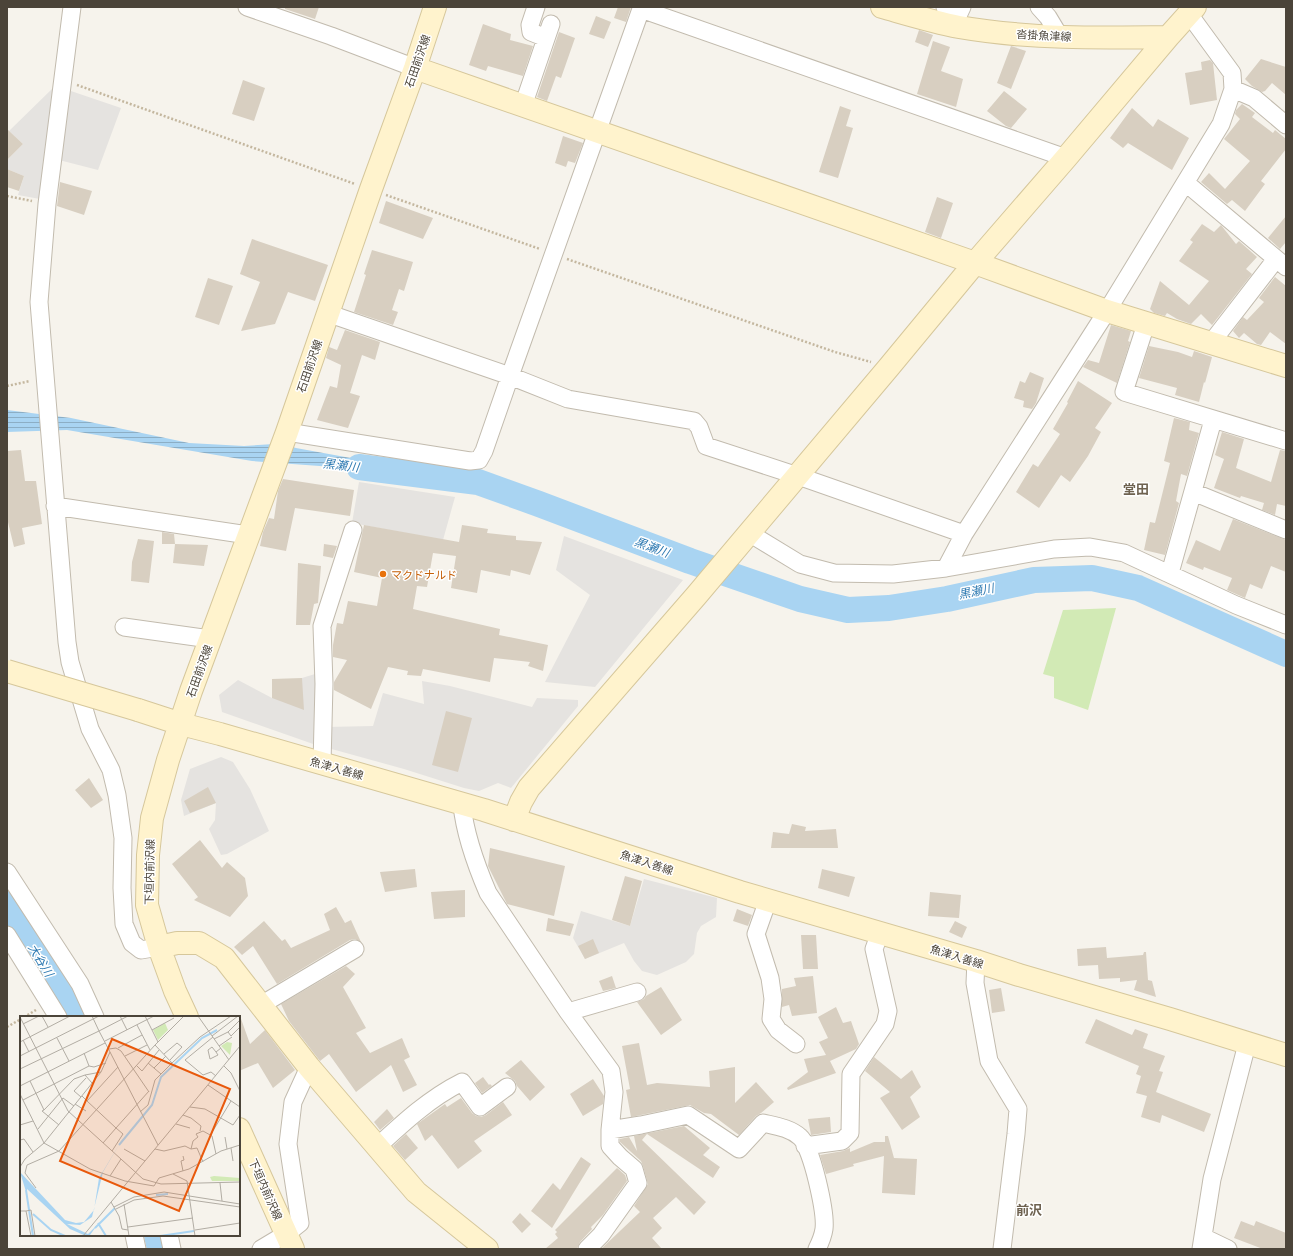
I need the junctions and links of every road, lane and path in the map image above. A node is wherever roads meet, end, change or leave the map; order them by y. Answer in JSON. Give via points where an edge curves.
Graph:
{"nodes":[{"id":1,"x":72,"y":7,"type":"edge"},
{"id":2,"x":247,"y":7,"type":"edge"},
{"id":3,"x":435,"y":7,"type":"edge"},
{"id":4,"x":536,"y":7,"type":"edge"},
{"id":5,"x":882,"y":7,"type":"edge"},
{"id":6,"x":1039,"y":7,"type":"edge"},
{"id":7,"x":642,"y":8,"type":"edge"},
{"id":8,"x":1192,"y":11,"type":"edge"},
{"id":9,"x":953,"y":13,"type":"edge"},
{"id":10,"x":1060,"y":37,"type":"junction"},
{"id":11,"x":1168,"y":37,"type":"junction"},
{"id":12,"x":416,"y":68,"type":"junction"},
{"id":13,"x":62,"y":79,"type":"junction"},
{"id":14,"x":1233,"y":89,"type":"junction"},
{"id":15,"x":522,"y":106,"type":"junction"},
{"id":16,"x":1286,"y":126,"type":"edge"},
{"id":17,"x":598,"y":132,"type":"junction"},
{"id":18,"x":1066,"y":158,"type":"junction"},
{"id":19,"x":1186,"y":183,"type":"junction"},
{"id":20,"x":371,"y":189,"type":"junction"},
{"id":21,"x":7,"y":196,"type":"edge"},
{"id":22,"x":46,"y":204,"type":"junction"},
{"id":23,"x":554,"y":254,"type":"junction"},
{"id":24,"x":975,"y":263,"type":"junction"},
{"id":25,"x":1281,"y":263,"type":"edge"},
{"id":26,"x":1107,"y":311,"type":"junction"},
{"id":27,"x":327,"y":313,"type":"junction"},
{"id":28,"x":1146,"y":324,"type":"junction"},
{"id":29,"x":1211,"y":343,"type":"junction"},
{"id":30,"x":1286,"y":366,"type":"edge"},
{"id":31,"x":889,"y":367,"type":"junction"},
{"id":32,"x":510,"y":376,"type":"junction"},
{"id":33,"x":44,"y":378,"type":"junction"},
{"id":34,"x":7,"y":386,"type":"edge"},
{"id":35,"x":1213,"y":420,"type":"junction"},
{"id":36,"x":287,"y":432,"type":"junction"},
{"id":37,"x":1286,"y":441,"type":"edge"},
{"id":38,"x":798,"y":476,"type":"junction"},
{"id":39,"x":1194,"y":492,"type":"junction"},
{"id":40,"x":55,"y":506,"type":"junction"},
{"id":41,"x":353,"y":530,"type":"dead end"},
{"id":42,"x":1286,"y":530,"type":"edge"},
{"id":43,"x":964,"y":534,"type":"junction"},
{"id":44,"x":248,"y":535,"type":"junction"},
{"id":45,"x":743,"y":540,"type":"junction"},
{"id":46,"x":946,"y":568,"type":"junction"},
{"id":47,"x":1170,"y":573,"type":"junction"},
{"id":48,"x":1286,"y":625,"type":"edge"},
{"id":49,"x":124,"y":627,"type":"dead end"},
{"id":50,"x":210,"y":639,"type":"junction"},
{"id":51,"x":7,"y":671,"type":"edge"},
{"id":52,"x":181,"y":724,"type":"junction"},
{"id":53,"x":322,"y":764,"type":"junction"},
{"id":54,"x":462,"y":805,"type":"junction"},
{"id":55,"x":514,"y":820,"type":"junction"},
{"id":56,"x":7,"y":872,"type":"edge"},
{"id":57,"x":768,"y":900,"type":"junction"},
{"id":58,"x":880,"y":933,"type":"junction"},
{"id":59,"x":7,"y":936,"type":"edge"},
{"id":60,"x":158,"y":947,"type":"junction"},
{"id":61,"x":355,"y":949,"type":"dead end"},
{"id":62,"x":976,"y":961,"type":"junction"},
{"id":63,"x":637,"y":992,"type":"dead end"},
{"id":64,"x":261,"y":1005,"type":"junction"},
{"id":65,"x":568,"y":1012,"type":"junction"},
{"id":66,"x":57,"y":1016,"type":"edge"},
{"id":67,"x":95,"y":1016,"type":"edge"},
{"id":68,"x":187,"y":1016,"type":"edge"},
{"id":69,"x":20,"y":1020,"type":"edge"},
{"id":70,"x":7,"y":1027,"type":"edge"},
{"id":71,"x":796,"y":1044,"type":"dead end"},
{"id":72,"x":1248,"y":1044,"type":"junction"},
{"id":73,"x":1286,"y":1055,"type":"edge"},
{"id":74,"x":310,"y":1067,"type":"junction"},
{"id":75,"x":507,"y":1087,"type":"dead end"},
{"id":76,"x":610,"y":1130,"type":"junction"},
{"id":77,"x":240,"y":1131,"type":"edge"},
{"id":78,"x":378,"y":1146,"type":"junction"},
{"id":79,"x":806,"y":1146,"type":"junction"},
{"id":80,"x":134,"y":1236,"type":"edge"},
{"id":81,"x":169,"y":1236,"type":"edge"},
{"id":82,"x":290,"y":1242,"type":"edge"},
{"id":83,"x":1202,"y":1243,"type":"edge"},
{"id":84,"x":137,"y":1249,"type":"edge"},
{"id":85,"x":172,"y":1249,"type":"edge"},
{"id":86,"x":262,"y":1249,"type":"edge"},
{"id":87,"x":487,"y":1249,"type":"edge"},
{"id":88,"x":587,"y":1249,"type":"edge"},
{"id":89,"x":817,"y":1249,"type":"edge"},
{"id":90,"x":1002,"y":1249,"type":"edge"},
{"id":91,"x":1228,"y":1249,"type":"edge"}],
"edges":[{"from":1,"to":13,"type":"street"},
{"from":2,"to":12,"type":"street"},
{"from":3,"to":12,"type":"main road","name":"石田前沢線"},
{"from":4,"to":15,"type":"street","via":[[530,24],[531,32],[549,31]]},
{"from":5,"to":9,"type":"main road","name":"沓掛魚津線"},
{"from":6,"to":10,"type":"street"},
{"from":7,"to":17,"type":"street"},
{"from":7,"to":18,"type":"street"},
{"from":8,"to":11,"type":"main road"},
{"from":8,"to":14,"type":"street","via":[[1232,73]]},
{"from":9,"to":10,"type":"main road","name":"沓掛魚津線","via":[[1024,35]]},
{"from":10,"to":11,"type":"main road","name":"沓掛魚津線"},
{"from":11,"to":18,"type":"main road"},
{"from":12,"to":15,"type":"main road"},
{"from":12,"to":20,"type":"main road","name":"石田前沢線"},
{"from":13,"to":20,"type":"path"},
{"from":13,"to":22,"type":"street"},
{"from":14,"to":16,"type":"street","via":[[1254,98]]},
{"from":14,"to":19,"type":"street","via":[[1221,124]]},
{"from":15,"to":17,"type":"main road"},
{"from":17,"to":23,"type":"street"},
{"from":17,"to":24,"type":"main road"},
{"from":18,"to":24,"type":"main road"},
{"from":19,"to":25,"type":"street"},
{"from":19,"to":26,"type":"street"},
{"from":20,"to":23,"type":"path"},
{"from":20,"to":27,"type":"main road","name":"石田前沢線"},
{"from":21,"to":22,"type":"path"},
{"from":22,"to":33,"type":"street","via":[[39,302]]},
{"from":23,"to":31,"type":"path","via":[[835,352]]},
{"from":23,"to":32,"type":"street"},
{"from":24,"to":26,"type":"main road"},
{"from":24,"to":31,"type":"main road"},
{"from":25,"to":29,"type":"street"},
{"from":26,"to":28,"type":"main road"},
{"from":26,"to":43,"type":"street"},
{"from":27,"to":32,"type":"street"},
{"from":27,"to":36,"type":"main road","name":"石田前沢線"},
{"from":28,"to":29,"type":"main road"},
{"from":28,"to":35,"type":"street","via":[[1124,392]]},
{"from":29,"to":30,"type":"main road"},
{"from":31,"to":38,"type":"main road"},
{"from":32,"to":36,"type":"street","via":[[479,460],[470,461]]},
{"from":32,"to":38,"type":"street","via":[[568,399],[694,421],[706,446]]},
{"from":33,"to":34,"type":"path"},
{"from":33,"to":40,"type":"street"},
{"from":35,"to":37,"type":"street"},
{"from":35,"to":39,"type":"street"},
{"from":36,"to":44,"type":"main road","name":"石田前沢線"},
{"from":38,"to":43,"type":"street"},
{"from":38,"to":45,"type":"main road"},
{"from":39,"to":42,"type":"street"},
{"from":39,"to":47,"type":"street"},
{"from":40,"to":44,"type":"street"},
{"from":40,"to":60,"type":"street","via":[[70,662],[90,729],[111,770],[118,795],[123,838],[124,924],[132,943],[141,950]]},
{"from":41,"to":53,"type":"street","via":[[322,626]]},
{"from":43,"to":46,"type":"street"},
{"from":44,"to":50,"type":"main road","name":"石田前沢線"},
{"from":45,"to":46,"type":"street","via":[[800,564],[834,573],[893,574]]},
{"from":45,"to":55,"type":"main road","via":[[529,788]]},
{"from":46,"to":47,"type":"street","via":[[1054,550],[1090,547],[1124,553]]},
{"from":47,"to":48,"type":"street","via":[[1236,605]]},
{"from":49,"to":50,"type":"street"},
{"from":50,"to":52,"type":"main road","name":"石田前沢線"},
{"from":51,"to":52,"type":"main road","name":"魚津入善線","bridge":true},
{"from":52,"to":53,"type":"main road","name":"魚津入善線"},
{"from":52,"to":60,"type":"main road","name":"下垣内前沢線","via":[[152,818],[148,855],[147,905]]},
{"from":53,"to":54,"type":"main road","name":"魚津入善線"},
{"from":54,"to":55,"type":"main road","name":"魚津入善線"},
{"from":54,"to":65,"type":"street","via":[[464,823],[488,893]]},
{"from":55,"to":57,"type":"main road","name":"魚津入善線"},
{"from":56,"to":67,"type":"street","via":[[80,984]]},
{"from":57,"to":58,"type":"main road","name":"魚津入善線"},
{"from":57,"to":71,"type":"street","via":[[756,934],[770,978],[772,1019],[778,1030]]},
{"from":58,"to":62,"type":"main road","name":"魚津入善線"},
{"from":58,"to":79,"type":"street","via":[[874,949],[888,1011],[885,1024],[851,1074],[850,1133],[842,1141]]},
{"from":59,"to":66,"type":"street"},
{"from":60,"to":64,"type":"main road","via":[[177,943],[199,943],[224,958]]},
{"from":60,"to":68,"type":"main road","name":"下垣内前沢線"},
{"from":61,"to":64,"type":"street"},
{"from":62,"to":72,"type":"main road","name":"魚津入善線"},
{"from":62,"to":90,"type":"street","via":[[975,983],[988,1061],[1018,1109]]},
{"from":63,"to":65,"type":"street"},
{"from":64,"to":74,"type":"main road"},
{"from":65,"to":76,"type":"street","via":[[611,1071],[614,1092]]},
{"from":69,"to":70,"type":"path"},
{"from":72,"to":73,"type":"main road","name":"魚津入善線"},
{"from":72,"to":83,"type":"street","via":[[1212,1179]]},
{"from":74,"to":78,"type":"main road"},
{"from":74,"to":82,"type":"street","via":[[293,1102],[288,1144],[300,1223]]},
{"from":75,"to":78,"type":"street","via":[[480,1107],[462,1082],[405,1121]]},
{"from":76,"to":79,"type":"street","via":[[688,1115],[739,1150],[763,1123],[790,1130],[802,1138]]},
{"from":76,"to":88,"type":"street","via":[[610,1146],[634,1169],[638,1183],[601,1235]]},
{"from":77,"to":82,"type":"main road","name":"下垣内前沢線"},
{"from":78,"to":87,"type":"main road","via":[[416,1192]]},
{"from":79,"to":89,"type":"street","via":[[814,1166],[823,1208],[824,1228]]},
{"from":80,"to":84,"type":"street"},
{"from":81,"to":85,"type":"street"},
{"from":82,"to":86,"type":"street"},
{"from":83,"to":91,"type":"street"}]}
